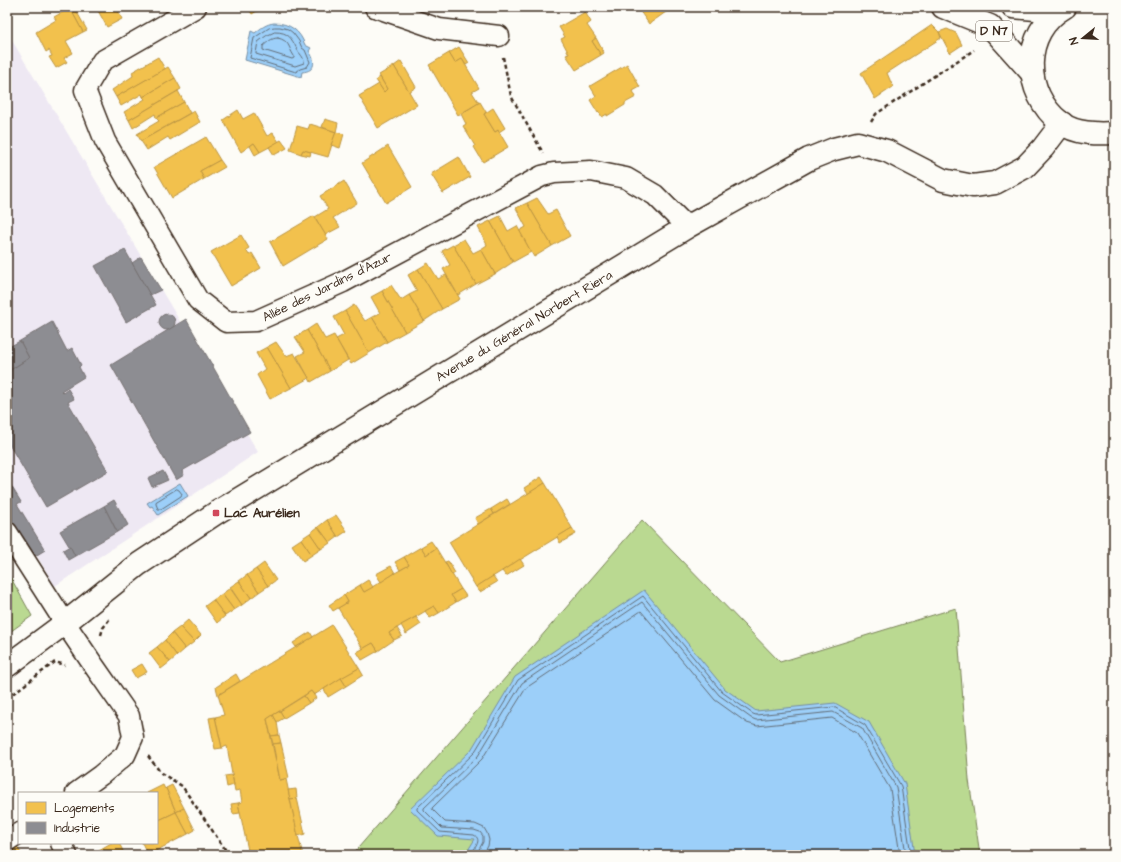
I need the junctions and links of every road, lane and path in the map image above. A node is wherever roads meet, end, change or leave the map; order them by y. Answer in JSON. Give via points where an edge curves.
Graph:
{"nodes":[{"id":1,"x":196,"y":7,"type":"edge"},
{"id":2,"x":375,"y":7,"type":"edge"},
{"id":3,"x":943,"y":7,"type":"edge"},
{"id":4,"x":1013,"y":7,"type":"edge"},
{"id":5,"x":1062,"y":9,"type":"edge"},
{"id":6,"x":499,"y":36,"type":"joint"},
{"id":7,"x":974,"y":50,"type":"dead end"},
{"id":8,"x":1032,"y":74,"type":"junction"},
{"id":9,"x":1062,"y":124,"type":"junction"},
{"id":10,"x":1114,"y":133,"type":"edge"},
{"id":11,"x":858,"y":143,"type":"junction"},
{"id":12,"x":554,"y":173,"type":"junction"},
{"id":13,"x":687,"y":227,"type":"junction"},
{"id":14,"x":7,"y":532,"type":"edge"},
{"id":15,"x":65,"y":623,"type":"junction"},
{"id":16,"x":92,"y":664,"type":"junction"},
{"id":17,"x":7,"y":666,"type":"edge"},
{"id":18,"x":7,"y":698,"type":"edge"},
{"id":19,"x":134,"y":738,"type":"junction"},
{"id":20,"x":77,"y":792,"type":"edge"},
{"id":21,"x":18,"y":834,"type":"edge"},
{"id":22,"x":7,"y":841,"type":"edge"},
{"id":23,"x":62,"y":844,"type":"edge"},
{"id":24,"x":68,"y":855,"type":"edge"},
{"id":25,"x":229,"y":855,"type":"edge"}],
"edges":[{"from":1,"to":12,"type":"street","name":"Allée des Jardins d'Azur","via":[[102,61],[85,90],[105,141],[198,300],[226,322],[256,322],[343,282],[542,176]]},
{"from":2,"to":6,"type":"street","via":[[439,29]]},
{"from":3,"to":8,"type":"main road","number":"D N7","via":[[990,26]]},
{"from":4,"to":5,"type":"main road","number":"D N7"},
{"from":5,"to":8,"type":"main road","via":[[1042,28],[1033,50]]},
{"from":6,"to":12,"type":"path","via":[[511,96]]},
{"from":7,"to":11,"type":"path","via":[[876,114]]},
{"from":8,"to":9,"type":"main road","via":[[1036,92],[1045,108]]},
{"from":9,"to":10,"type":"main road","via":[[1094,134]]},
{"from":9,"to":11,"type":"main road","name":"Avenue du Général Norbert Riera","via":[[1024,168],[995,183],[973,186],[943,180],[887,150]]},
{"from":11,"to":13,"type":"main road","name":"Avenue du Général Norbert Riera","via":[[809,159]]},
{"from":12,"to":13,"type":"street","name":"Allée des Jardins d'Azur","via":[[591,171],[626,178],[655,195]]},
{"from":13,"to":15,"type":"main road","name":"Avenue du Général Norbert Riera","via":[[216,513],[139,564]]},
{"from":14,"to":15,"type":"street"},
{"from":15,"to":16,"type":"street"},
{"from":15,"to":17,"type":"main road","name":"Avenue du Général Norbert Riera"},
{"from":16,"to":18,"type":"path","via":[[79,669],[55,662]]},
{"from":16,"to":19,"type":"street","via":[[129,716]]},
{"from":19,"to":20,"type":"street","via":[[125,755]]},
{"from":19,"to":25,"type":"path","via":[[161,773],[182,786]]},
{"from":21,"to":22,"type":"street"},
{"from":23,"to":24,"type":"street"}]}
